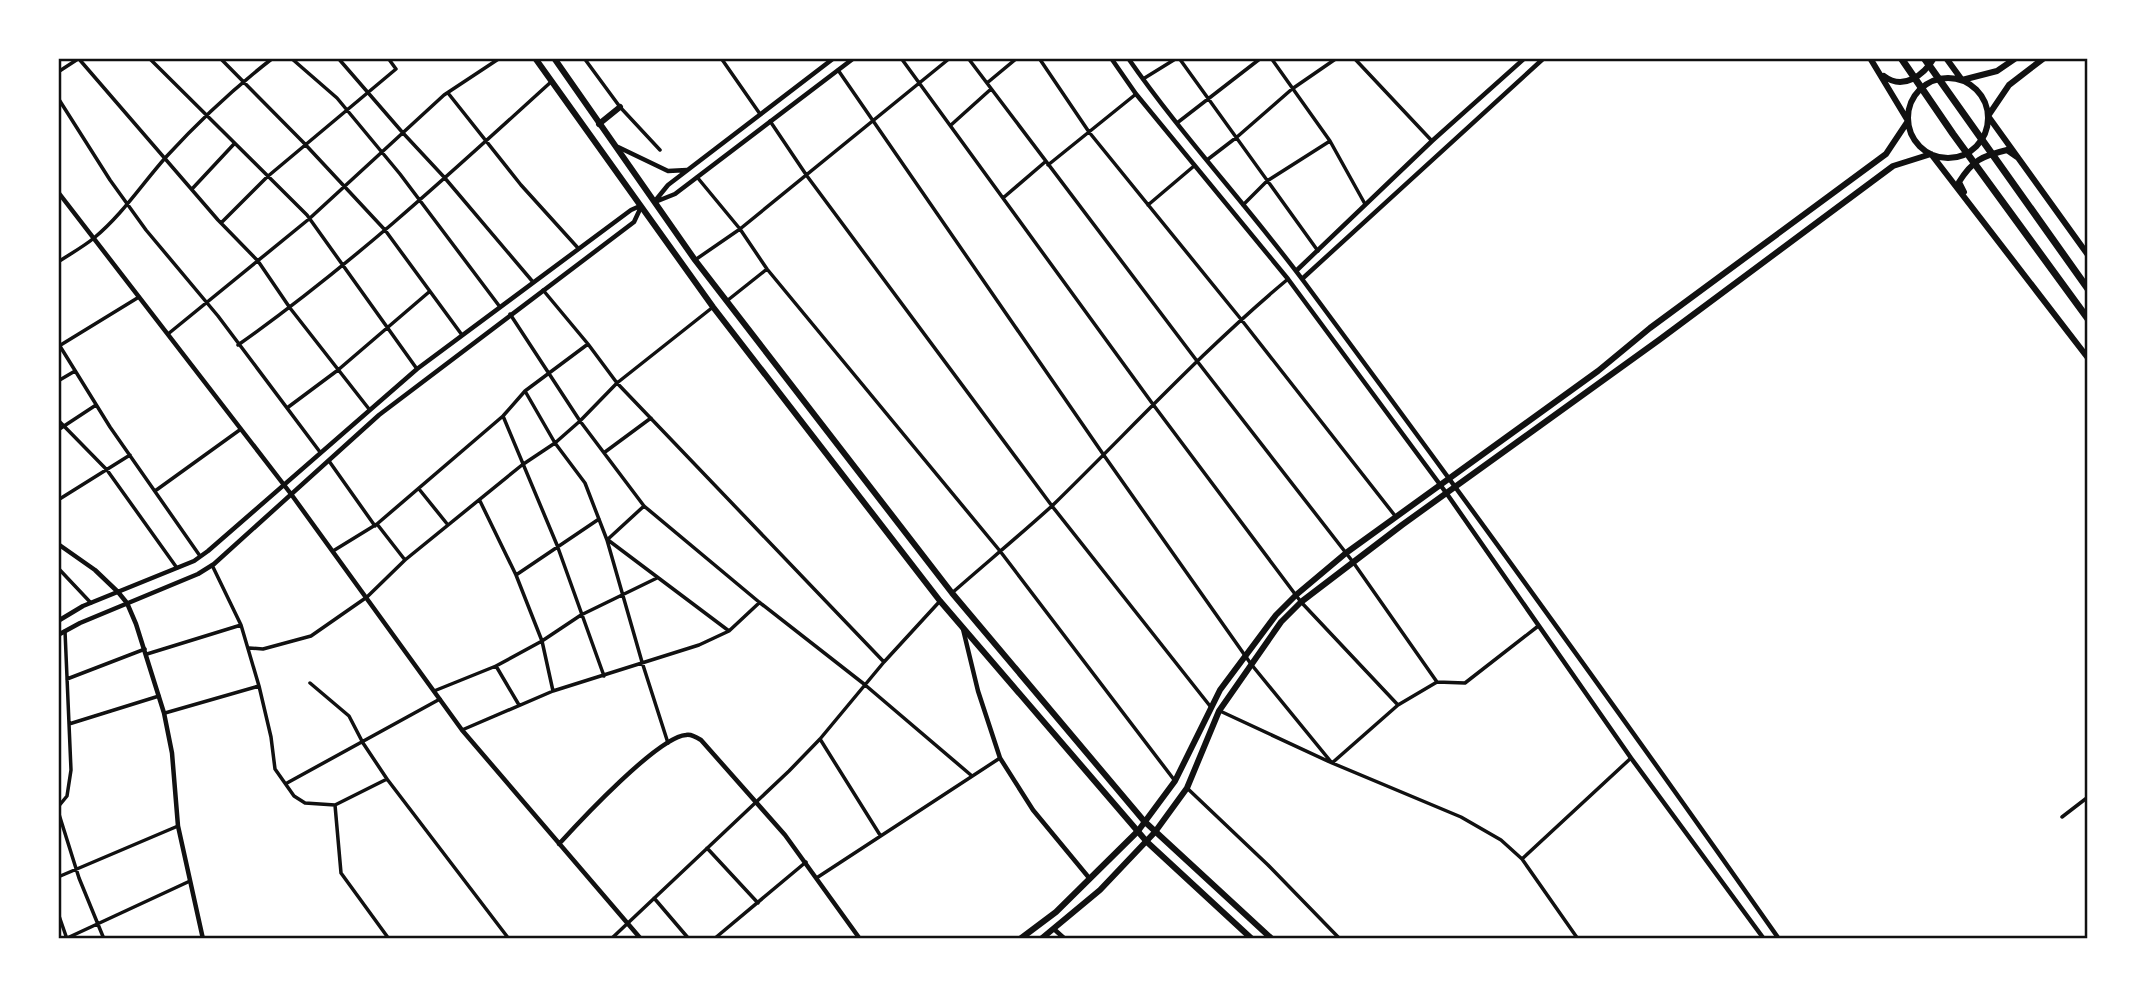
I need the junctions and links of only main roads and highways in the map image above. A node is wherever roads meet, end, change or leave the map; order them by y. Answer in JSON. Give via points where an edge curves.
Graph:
{"nodes":[{"id":1,"x":535,"y":58,"type":"edge"},
{"id":2,"x":554,"y":58,"type":"edge"},
{"id":3,"x":1870,"y":58,"type":"edge"},
{"id":4,"x":1901,"y":58,"type":"edge"},
{"id":5,"x":1924,"y":58,"type":"edge"},
{"id":6,"x":1934,"y":58,"type":"edge"},
{"id":7,"x":1946,"y":58,"type":"edge"},
{"id":8,"x":2016,"y":58,"type":"edge"},
{"id":9,"x":2044,"y":58,"type":"edge"},
{"id":10,"x":1880,"y":73,"type":"junction"},
{"id":11,"x":1962,"y":80,"type":"junction"},
{"id":12,"x":620,"y":107,"type":"road end"},
{"id":13,"x":1988,"y":116,"type":"junction"},
{"id":14,"x":1908,"y":121,"type":"junction"},
{"id":15,"x":599,"y":124,"type":"junction"},
{"id":16,"x":1931,"y":154,"type":"junction"},
{"id":17,"x":2021,"y":160,"type":"junction"},
{"id":18,"x":1970,"y":204,"type":"junction"},
{"id":19,"x":2088,"y":255,"type":"edge"},
{"id":20,"x":2088,"y":289,"type":"edge"},
{"id":21,"x":2088,"y":319,"type":"edge"},
{"id":22,"x":2088,"y":358,"type":"edge"},
{"id":23,"x":1144,"y":821,"type":"junction"},
{"id":24,"x":1138,"y":831,"type":"junction"},
{"id":25,"x":1155,"y":832,"type":"junction"},
{"id":26,"x":1147,"y":842,"type":"junction"},
{"id":27,"x":1020,"y":939,"type":"edge"},
{"id":28,"x":1041,"y":939,"type":"edge"},
{"id":29,"x":1252,"y":939,"type":"edge"},
{"id":30,"x":1272,"y":939,"type":"edge"}],
"edges":[{"from":1,"to":24,"type":"main road","via":[[713,306],[940,601]]},
{"from":2,"to":15,"type":"main road"},
{"from":3,"to":10,"type":"main road"},
{"from":4,"to":21,"type":"highway"},
{"from":5,"to":20,"type":"highway"},
{"from":6,"to":10,"type":"main road","via":[[1922,74],[1903,83],[1891,82]]},
{"from":7,"to":11,"type":"main road"},
{"from":8,"to":11,"type":"main road","via":[[1997,71]]},
{"from":9,"to":13,"type":"main road","via":[[2009,85]]},
{"from":10,"to":14,"type":"main road"},
{"from":11,"to":13,"type":"main road","via":[[1980,94]]},
{"from":11,"to":14,"type":"main road","via":[[1928,83],[1913,99]]},
{"from":12,"to":15,"type":"main road"},
{"from":13,"to":16,"type":"main road","via":[[1987,129],[1971,151],[1958,156]]},
{"from":13,"to":17,"type":"main road"},
{"from":14,"to":16,"type":"main road","via":[[1915,140]]},
{"from":14,"to":23,"type":"main road","via":[[1886,154],[1296,594],[1210,706],[1175,781]]},
{"from":15,"to":23,"type":"main road","via":[[695,260],[952,593]]},
{"from":16,"to":18,"type":"main road"},
{"from":16,"to":25,"type":"main road","via":[[1893,166],[1301,602],[1281,622],[1219,711],[1187,788]]},
{"from":17,"to":18,"type":"main road","via":[[2007,150],[1983,155],[1959,182]]},
{"from":17,"to":19,"type":"main road"},
{"from":18,"to":22,"type":"main road"},
{"from":23,"to":24,"type":"main road"},
{"from":23,"to":25,"type":"main road"},
{"from":24,"to":26,"type":"main road"},
{"from":24,"to":27,"type":"main road","via":[[1056,912]]},
{"from":25,"to":26,"type":"main road"},
{"from":25,"to":30,"type":"main road"},
{"from":26,"to":28,"type":"main road","via":[[1101,890]]},
{"from":26,"to":29,"type":"main road"}]}
